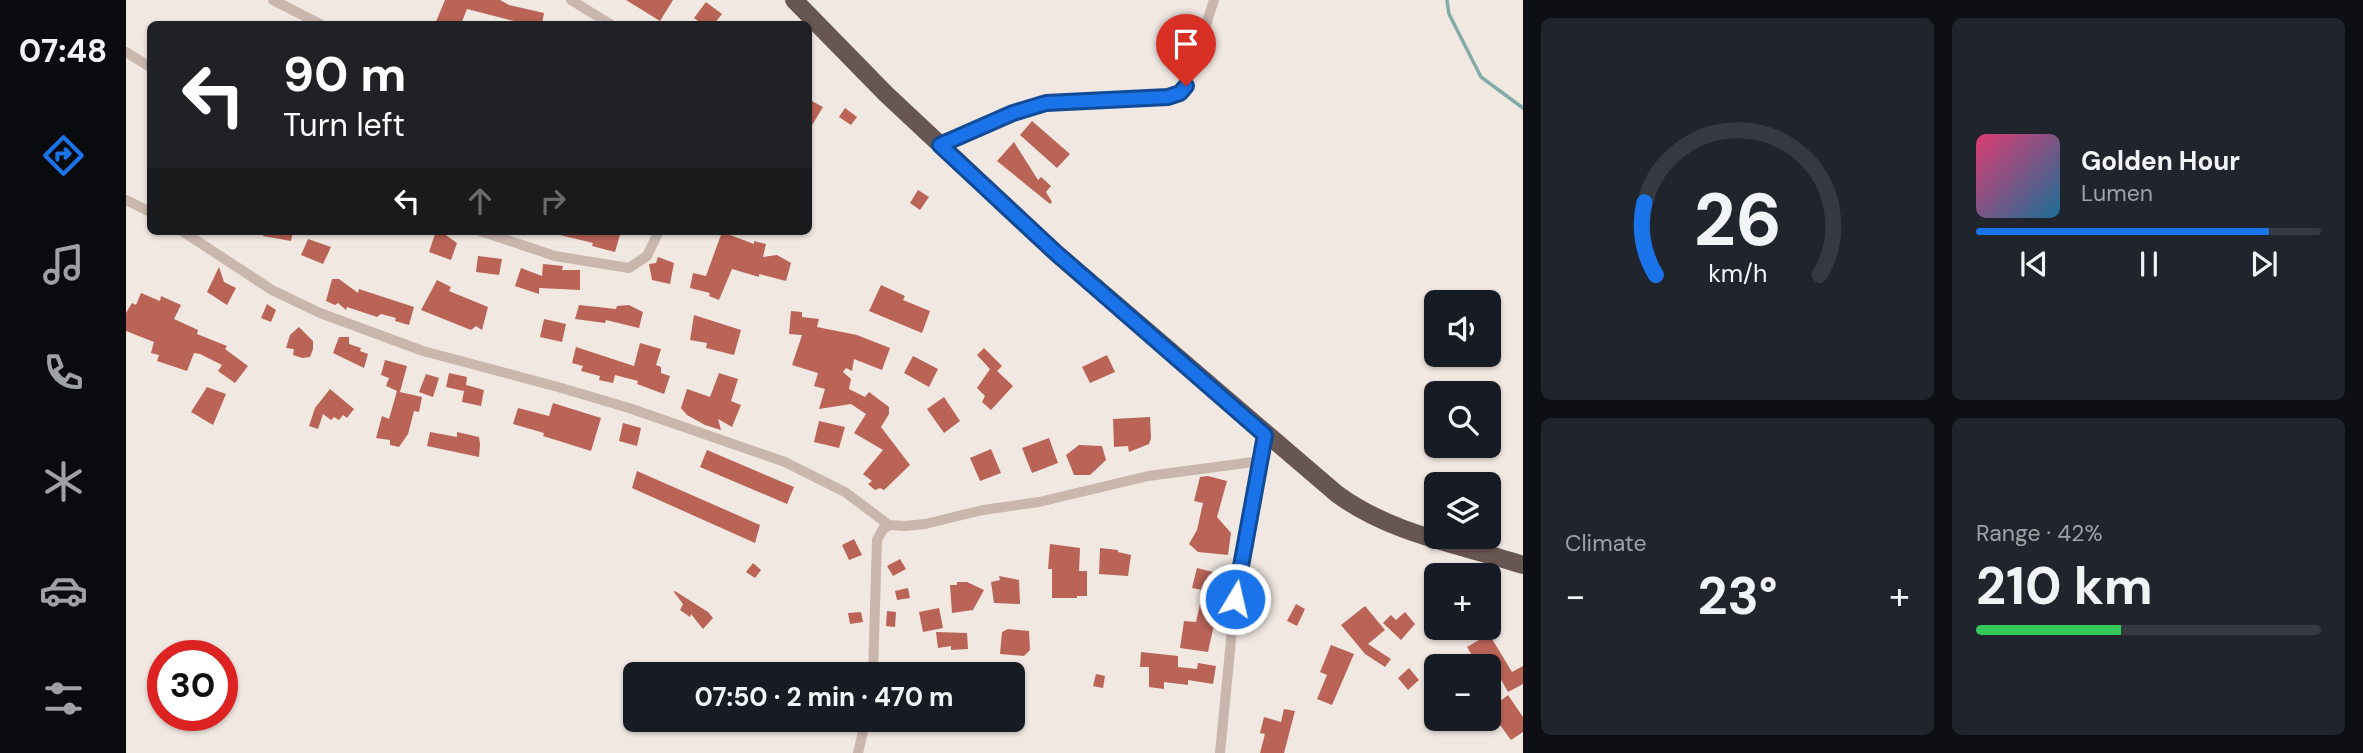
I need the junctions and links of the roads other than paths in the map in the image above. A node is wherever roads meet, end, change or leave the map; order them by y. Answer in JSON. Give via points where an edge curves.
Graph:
{"nodes":[{"id":1,"x":273,"y":0,"type":"edge"},
{"id":2,"x":571,"y":0,"type":"edge"},
{"id":3,"x":794,"y":0,"type":"edge"},
{"id":4,"x":1214,"y":0,"type":"edge"},
{"id":5,"x":314,"y":21,"type":"edge"},
{"id":6,"x":605,"y":21,"type":"edge"},
{"id":7,"x":126,"y":52,"type":"edge"},
{"id":8,"x":147,"y":65,"type":"edge"},
{"id":9,"x":940,"y":145,"type":"junction"},
{"id":10,"x":126,"y":200,"type":"edge"},
{"id":11,"x":147,"y":210,"type":"edge"},
{"id":12,"x":188,"y":235,"type":"edge"},
{"id":13,"x":492,"y":235,"type":"edge"},
{"id":14,"x":657,"y":235,"type":"edge"},
{"id":15,"x":1265,"y":435,"type":"junction"},
{"id":16,"x":1261,"y":460,"type":"junction"},
{"id":17,"x":890,"y":524,"type":"junction"},
{"id":18,"x":1523,"y":565,"type":"edge"},
{"id":19,"x":873,"y":662,"type":"edge"},
{"id":20,"x":863,"y":732,"type":"edge"},
{"id":21,"x":858,"y":753,"type":"edge"},
{"id":22,"x":1220,"y":753,"type":"edge"}],
"edges":[{"from":1,"to":5,"type":"street"},
{"from":2,"to":6,"type":"street"},
{"from":3,"to":9,"type":"highway"},
{"from":4,"to":9,"type":"street","via":[[1180,93],[1046,103]]},
{"from":7,"to":8,"type":"street"},
{"from":9,"to":15,"type":"highway"},
{"from":10,"to":11,"type":"street"},
{"from":12,"to":17,"type":"street","via":[[272,290],[320,313],[423,351],[629,408],[785,462],[845,492]]},
{"from":13,"to":14,"type":"street","via":[[555,256],[629,268],[647,256]]},
{"from":15,"to":16,"type":"street"},
{"from":15,"to":18,"type":"highway","via":[[1361,511],[1430,540]]},
{"from":16,"to":17,"type":"street","via":[[1148,476],[916,526]]},
{"from":16,"to":22,"type":"street","via":[[1235,599]]},
{"from":17,"to":19,"type":"street","via":[[877,540]]},
{"from":20,"to":21,"type":"street"}]}
